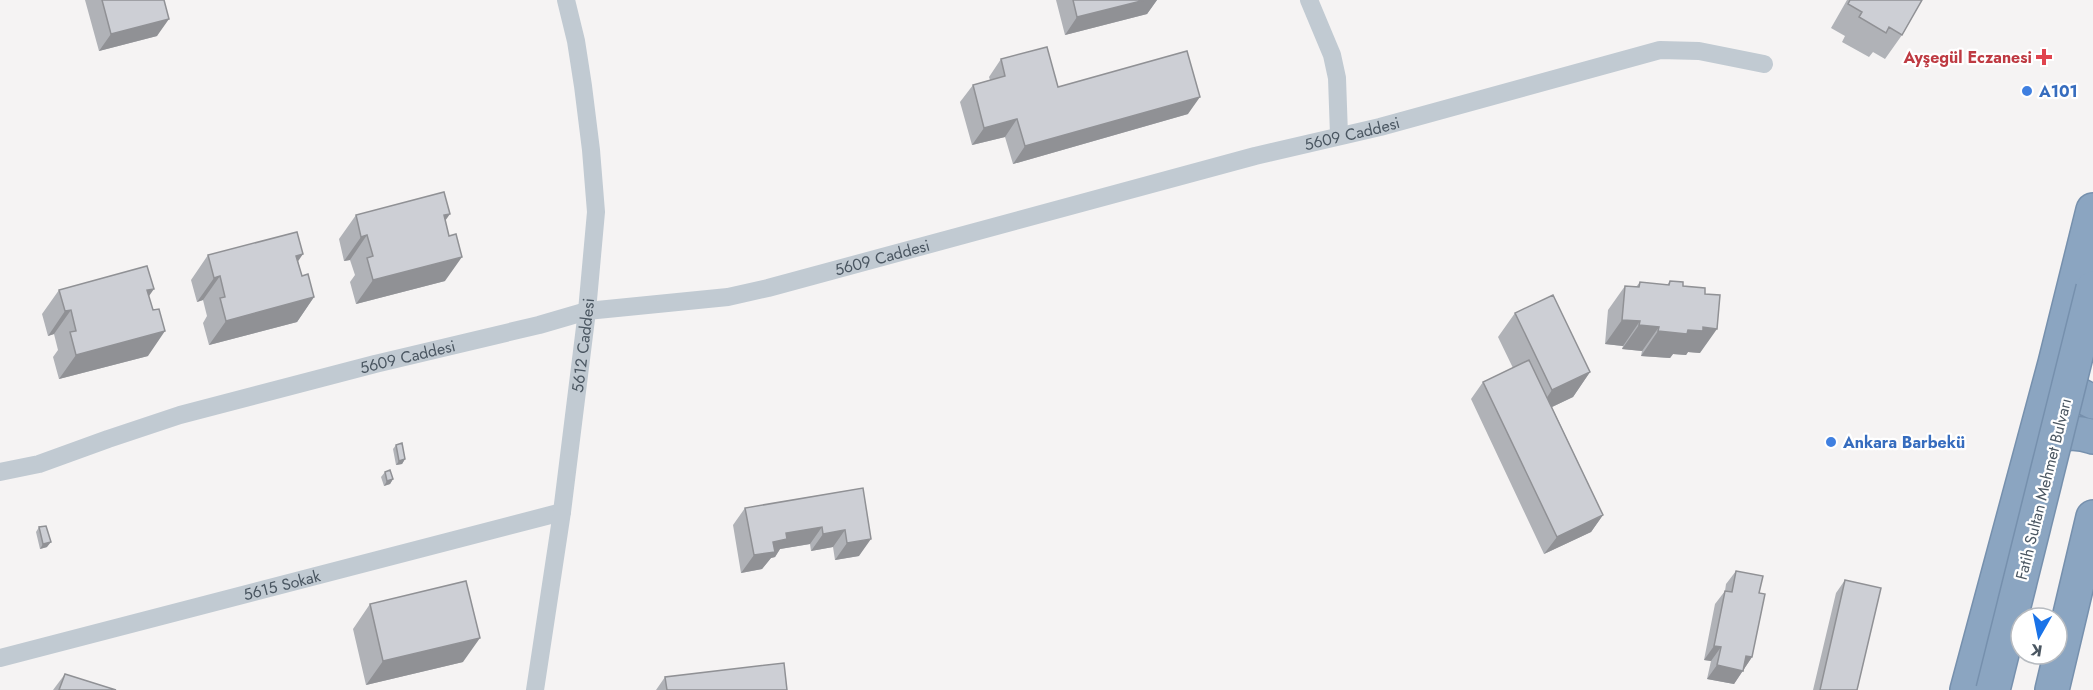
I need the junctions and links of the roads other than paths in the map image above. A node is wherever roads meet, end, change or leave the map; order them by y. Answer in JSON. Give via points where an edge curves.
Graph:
{"nodes":[{"id":1,"x":566,"y":0,"type":"edge"},
{"id":2,"x":1309,"y":0,"type":"edge"},
{"id":3,"x":1764,"y":64,"type":"dead end"},
{"id":4,"x":1340,"y":135,"type":"junction"},
{"id":5,"x":2093,"y":210,"type":"edge"},
{"id":6,"x":2088,"y":260,"type":"edge"},
{"id":7,"x":2093,"y":288,"type":"edge"},
{"id":8,"x":587,"y":311,"type":"junction"},
{"id":9,"x":2078,"y":325,"type":"edge"},
{"id":10,"x":2055,"y":363,"type":"junction"},
{"id":11,"x":2093,"y":402,"type":"edge"},
{"id":12,"x":2093,"y":437,"type":"edge"},
{"id":13,"x":2030,"y":451,"type":"junction"},
{"id":14,"x":0,"y":472,"type":"edge"},
{"id":15,"x":562,"y":513,"type":"junction"},
{"id":16,"x":2093,"y":517,"type":"edge"},
{"id":17,"x":2093,"y":614,"type":"edge"},
{"id":18,"x":0,"y":658,"type":"edge"},
{"id":19,"x":535,"y":690,"type":"edge"},
{"id":20,"x":1967,"y":690,"type":"edge"},
{"id":21,"x":1993,"y":690,"type":"edge"},
{"id":22,"x":2052,"y":690,"type":"edge"},
{"id":23,"x":2074,"y":690,"type":"edge"}],
"edges":[{"from":1,"to":8,"type":"street","name":"5612 Caddesi","via":[[583,86],[596,212]]},
{"from":2,"to":4,"type":"street","via":[[1332,55]]},
{"from":3,"to":4,"type":"street","name":"5609 Caddesi","via":[[1699,51],[1660,50]]},
{"from":4,"to":8,"type":"street","name":"5609 Caddesi","via":[[728,297]]},
{"from":5,"to":6,"type":"highway"},
{"from":6,"to":9,"type":"highway"},
{"from":7,"to":21,"type":"highway","name":"Fatih Sultan Mehmet Bulvarı","bridge":true},
{"from":8,"to":14,"type":"street","name":"5609 Caddesi","via":[[180,416],[39,464]]},
{"from":8,"to":15,"type":"street","name":"5612 Caddesi"},
{"from":9,"to":10,"type":"highway"},
{"from":10,"to":11,"type":"highway","via":[[2076,393]]},
{"from":10,"to":13,"type":"highway"},
{"from":12,"to":13,"type":"highway","via":[[2078,433],[2058,435]]},
{"from":13,"to":20,"type":"highway"},
{"from":15,"to":18,"type":"street","name":"5615 Sokak"},
{"from":15,"to":19,"type":"street","name":"5612 Caddesi"},
{"from":16,"to":22,"type":"highway"},
{"from":17,"to":23,"type":"highway"}]}
